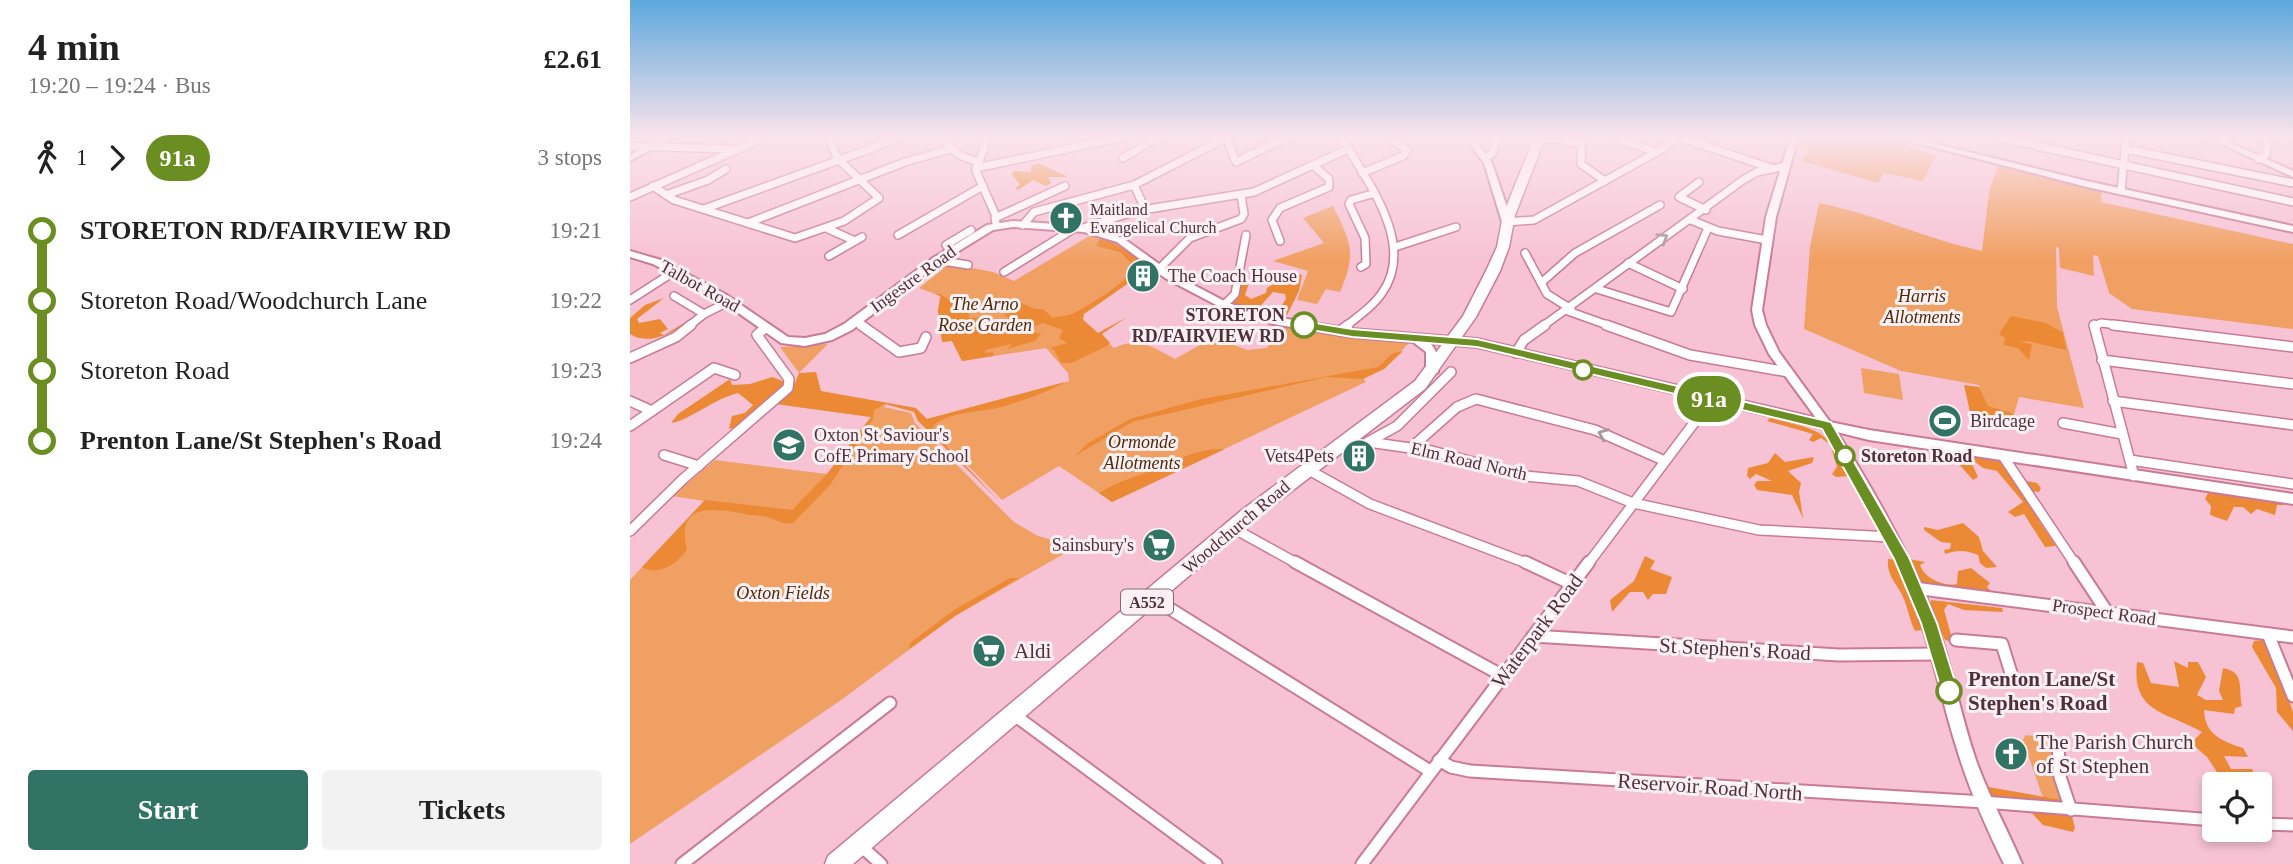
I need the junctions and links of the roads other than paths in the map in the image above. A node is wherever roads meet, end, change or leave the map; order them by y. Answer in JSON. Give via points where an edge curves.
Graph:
{"nodes":[{"id":1,"x":670,"y":178,"type":"edge"},
{"id":2,"x":711,"y":178,"type":"edge"},
{"id":3,"x":786,"y":178,"type":"edge"},
{"id":4,"x":864,"y":178,"type":"edge"},
{"id":5,"x":980,"y":178,"type":"edge"},
{"id":6,"x":1147,"y":178,"type":"edge"},
{"id":7,"x":1281,"y":178,"type":"edge"},
{"id":8,"x":1328,"y":178,"type":"edge"},
{"id":9,"x":1365,"y":178,"type":"edge"},
{"id":10,"x":1496,"y":178,"type":"edge"},
{"id":11,"x":1517,"y":178,"type":"edge"},
{"id":12,"x":1601,"y":178,"type":"edge"},
{"id":13,"x":1610,"y":178,"type":"edge"},
{"id":14,"x":1748,"y":178,"type":"edge"},
{"id":15,"x":1783,"y":178,"type":"edge"},
{"id":16,"x":2068,"y":178,"type":"edge"},
{"id":17,"x":2122,"y":178,"type":"edge"},
{"id":18,"x":2178,"y":178,"type":"edge"},
{"id":19,"x":2270,"y":178,"type":"edge"},
{"id":20,"x":859,"y":180,"type":"junction"},
{"id":21,"x":1605,"y":181,"type":"junction"},
{"id":22,"x":1699,"y":182,"type":"dead end"},
{"id":23,"x":2293,"y":183,"type":"edge"},
{"id":24,"x":1134,"y":185,"type":"junction"},
{"id":25,"x":653,"y":186,"type":"junction"},
{"id":26,"x":982,"y":186,"type":"junction"},
{"id":27,"x":1065,"y":186,"type":"dead end"},
{"id":28,"x":2121,"y":191,"type":"junction"},
{"id":29,"x":1372,"y":194,"type":"junction"},
{"id":30,"x":666,"y":195,"type":"junction"},
{"id":31,"x":1241,"y":195,"type":"junction"},
{"id":32,"x":630,"y":197,"type":"edge"},
{"id":33,"x":1507,"y":198,"type":"junction"},
{"id":34,"x":2293,"y":202,"type":"edge"},
{"id":35,"x":1660,"y":205,"type":"dead end"},
{"id":36,"x":704,"y":209,"type":"junction"},
{"id":37,"x":1706,"y":210,"type":"junction"},
{"id":38,"x":1146,"y":211,"type":"junction"},
{"id":39,"x":1691,"y":220,"type":"junction"},
{"id":40,"x":995,"y":221,"type":"junction"},
{"id":41,"x":1507,"y":222,"type":"junction"},
{"id":42,"x":748,"y":223,"type":"junction"},
{"id":43,"x":1023,"y":225,"type":"junction"},
{"id":44,"x":1457,"y":227,"type":"dead end"},
{"id":45,"x":826,"y":228,"type":"junction"},
{"id":46,"x":1079,"y":228,"type":"junction"},
{"id":47,"x":1708,"y":228,"type":"junction"},
{"id":48,"x":2293,"y":229,"type":"edge"},
{"id":49,"x":969,"y":234,"type":"junction"},
{"id":50,"x":1246,"y":235,"type":"dead end"},
{"id":51,"x":898,"y":236,"type":"dead end"},
{"id":52,"x":1767,"y":240,"type":"junction"},
{"id":53,"x":1280,"y":241,"type":"dead end"},
{"id":54,"x":946,"y":245,"type":"dead end"},
{"id":55,"x":1395,"y":247,"type":"junction"},
{"id":56,"x":1525,"y":253,"type":"dead end"},
{"id":57,"x":630,"y":254,"type":"edge"},
{"id":58,"x":830,"y":256,"type":"dead end"},
{"id":59,"x":937,"y":260,"type":"junction"},
{"id":60,"x":1628,"y":263,"type":"junction"},
{"id":61,"x":968,"y":265,"type":"dead end"},
{"id":62,"x":1361,"y":267,"type":"dead end"},
{"id":63,"x":1008,"y":268,"type":"dead end"},
{"id":64,"x":1159,"y":269,"type":"junction"},
{"id":65,"x":676,"y":271,"type":"junction"},
{"id":66,"x":1541,"y":283,"type":"junction"},
{"id":67,"x":1597,"y":289,"type":"junction"},
{"id":68,"x":1683,"y":289,"type":"junction"},
{"id":69,"x":674,"y":296,"type":"dead end"},
{"id":70,"x":630,"y":300,"type":"edge"},
{"id":71,"x":730,"y":301,"type":"junction"},
{"id":72,"x":1224,"y":304,"type":"junction"},
{"id":73,"x":1569,"y":310,"type":"junction"},
{"id":74,"x":704,"y":314,"type":"junction"},
{"id":75,"x":1469,"y":317,"type":"junction"},
{"id":76,"x":856,"y":321,"type":"junction"},
{"id":77,"x":765,"y":328,"type":"junction"},
{"id":78,"x":1340,"y":331,"type":"junction"},
{"id":79,"x":926,"y":337,"type":"dead end"},
{"id":80,"x":1417,"y":339,"type":"junction"},
{"id":81,"x":1454,"y":340,"type":"junction"},
{"id":82,"x":1477,"y":343,"type":"junction"},
{"id":83,"x":2293,"y":347,"type":"edge"},
{"id":84,"x":1516,"y":353,"type":"junction"},
{"id":85,"x":630,"y":358,"type":"edge"},
{"id":86,"x":2102,"y":359,"type":"junction"},
{"id":87,"x":1432,"y":372,"type":"junction"},
{"id":88,"x":1451,"y":372,"type":"dead end"},
{"id":89,"x":1788,"y":372,"type":"junction"},
{"id":90,"x":735,"y":375,"type":"dead end"},
{"id":91,"x":2293,"y":384,"type":"edge"},
{"id":92,"x":1712,"y":399,"type":"junction"},
{"id":93,"x":630,"y":401,"type":"edge"},
{"id":94,"x":2113,"y":401,"type":"junction"},
{"id":95,"x":1813,"y":406,"type":"junction"},
{"id":96,"x":652,"y":411,"type":"junction"},
{"id":97,"x":1800,"y":419,"type":"junction"},
{"id":98,"x":2063,"y":423,"type":"dead end"},
{"id":99,"x":2293,"y":425,"type":"edge"},
{"id":100,"x":630,"y":426,"type":"edge"},
{"id":101,"x":1826,"y":426,"type":"junction"},
{"id":102,"x":2122,"y":434,"type":"junction"},
{"id":103,"x":1412,"y":447,"type":"junction"},
{"id":104,"x":664,"y":455,"type":"dead end"},
{"id":105,"x":2003,"y":456,"type":"junction"},
{"id":106,"x":2130,"y":460,"type":"junction"},
{"id":107,"x":1665,"y":461,"type":"junction"},
{"id":108,"x":699,"y":466,"type":"junction"},
{"id":109,"x":1307,"y":470,"type":"junction"},
{"id":110,"x":2134,"y":476,"type":"junction"},
{"id":111,"x":2293,"y":484,"type":"edge"},
{"id":112,"x":2293,"y":499,"type":"edge"},
{"id":113,"x":1633,"y":503,"type":"junction"},
{"id":114,"x":1233,"y":528,"type":"junction"},
{"id":115,"x":630,"y":531,"type":"edge"},
{"id":116,"x":1891,"y":537,"type":"junction"},
{"id":117,"x":1572,"y":584,"type":"junction"},
{"id":118,"x":1914,"y":588,"type":"junction"},
{"id":119,"x":1164,"y":605,"type":"dead end"},
{"id":120,"x":2107,"y":612,"type":"junction"},
{"id":121,"x":2268,"y":634,"type":"junction"},
{"id":122,"x":1533,"y":636,"type":"junction"},
{"id":123,"x":2293,"y":637,"type":"edge"},
{"id":124,"x":1956,"y":640,"type":"dead end"},
{"id":125,"x":1938,"y":654,"type":"junction"},
{"id":126,"x":2011,"y":673,"type":"dead end"},
{"id":127,"x":1503,"y":676,"type":"junction"},
{"id":128,"x":2293,"y":696,"type":"edge"},
{"id":129,"x":890,"y":703,"type":"dead end"},
{"id":130,"x":1013,"y":714,"type":"junction"},
{"id":131,"x":2058,"y":745,"type":"dead end"},
{"id":132,"x":1439,"y":760,"type":"junction"},
{"id":133,"x":1430,"y":771,"type":"junction"},
{"id":134,"x":1984,"y":802,"type":"junction"},
{"id":135,"x":2071,"y":810,"type":"junction"},
{"id":136,"x":2202,"y":819,"type":"edge"},
{"id":137,"x":2272,"y":824,"type":"edge"},
{"id":138,"x":2293,"y":825,"type":"edge"},
{"id":139,"x":859,"y":845,"type":"junction"},
{"id":140,"x":682,"y":864,"type":"edge"},
{"id":141,"x":836,"y":864,"type":"edge"},
{"id":142,"x":881,"y":864,"type":"edge"},
{"id":143,"x":1216,"y":864,"type":"edge"},
{"id":144,"x":1362,"y":864,"type":"edge"},
{"id":145,"x":2013,"y":864,"type":"edge"}],
"edges":[{"from":1,"to":25,"type":"street"},
{"from":2,"to":30,"type":"street"},
{"from":3,"to":36,"type":"street"},
{"from":4,"to":20,"type":"street"},
{"from":5,"to":26,"type":"street"},
{"from":6,"to":24,"type":"street"},
{"from":7,"to":31,"type":"street"},
{"from":8,"to":53,"type":"street","via":[[1329,187],[1280,208],[1272,220]]},
{"from":9,"to":29,"type":"street"},
{"from":10,"to":33,"type":"street"},
{"from":11,"to":33,"type":"highway","number":"A552"},
{"from":12,"to":21,"type":"street"},
{"from":13,"to":21,"type":"street"},
{"from":14,"to":37,"type":"street"},
{"from":15,"to":52,"type":"main road"},
{"from":16,"to":28,"type":"main road"},
{"from":17,"to":28,"type":"street"},
{"from":18,"to":34,"type":"street"},
{"from":19,"to":23,"type":"street"},
{"from":20,"to":42,"type":"street"},
{"from":20,"to":45,"type":"street","via":[[878,201]]},
{"from":21,"to":41,"type":"street","via":[[1534,220]]},
{"from":22,"to":37,"type":"street","via":[[1679,197]]},
{"from":24,"to":38,"type":"street"},
{"from":24,"to":43,"type":"street","via":[[1040,210]]},
{"from":25,"to":30,"type":"street"},
{"from":25,"to":32,"type":"street"},
{"from":26,"to":40,"type":"street"},
{"from":26,"to":51,"type":"street"},
{"from":27,"to":40,"type":"street"},
{"from":28,"to":48,"type":"main road"},
{"from":29,"to":55,"type":"street"},
{"from":29,"to":62,"type":"street","via":[[1349,204],[1365,238],[1366,264]]},
{"from":30,"to":36,"type":"street"},
{"from":31,"to":38,"type":"street"},
{"from":31,"to":64,"type":"street","via":[[1241,219],[1190,238]]},
{"from":33,"to":41,"type":"highway","name":"Woodchurch Road","number":"A552"},
{"from":35,"to":66,"type":"street","via":[[1575,253]]},
{"from":36,"to":42,"type":"street"},
{"from":37,"to":39,"type":"street"},
{"from":38,"to":46,"type":"street"},
{"from":39,"to":47,"type":"street"},
{"from":60,"to":39,"type":"street","one_way":true},
{"from":40,"to":43,"type":"main road"},
{"from":40,"to":49,"type":"main road","name":"Ingestre Road"},
{"from":41,"to":75,"type":"highway","name":"Woodchurch Road","number":"A552","via":[[1501,253]]},
{"from":42,"to":45,"type":"street","via":[[795,238]]},
{"from":43,"to":46,"type":"main road"},
{"from":44,"to":55,"type":"street"},
{"from":45,"to":58,"type":"street","via":[[858,239]]},
{"from":46,"to":63,"type":"street"},
{"from":46,"to":64,"type":"main road","via":[[1120,240]]},
{"from":47,"to":52,"type":"street"},
{"from":47,"to":68,"type":"street"},
{"from":49,"to":54,"type":"street","name":"Ingestre Road"},
{"from":49,"to":59,"type":"main road","name":"Ingestre Road"},
{"from":50,"to":72,"type":"street","via":[[1235,294]]},
{"from":52,"to":89,"type":"main road","via":[[1759,321]]},
{"from":55,"to":78,"type":"street","via":[[1394,269],[1382,293]]},
{"from":56,"to":66,"type":"street"},
{"from":57,"to":65,"type":"main road","name":"Talbot Road"},
{"from":59,"to":61,"type":"street"},
{"from":59,"to":76,"type":"main road","name":"Ingestre Road"},
{"from":60,"to":67,"type":"street"},
{"from":60,"to":68,"type":"street"},
{"from":64,"to":72,"type":"main road"},
{"from":65,"to":70,"type":"street"},
{"from":65,"to":71,"type":"main road","name":"Talbot Road"},
{"from":66,"to":73,"type":"street","via":[[1547,294]]},
{"from":67,"to":68,"type":"street","via":[[1669,313]]},
{"from":67,"to":73,"type":"street"},
{"from":69,"to":74,"type":"street"},
{"from":71,"to":74,"type":"street"},
{"from":71,"to":77,"type":"main road","name":"Talbot Road"},
{"from":72,"to":78,"type":"main road","via":[[1273,320]]},
{"from":73,"to":84,"type":"street","via":[[1524,340]]},
{"from":73,"to":89,"type":"street","via":[[1690,355]]},
{"from":74,"to":85,"type":"street","via":[[688,330]]},
{"from":75,"to":81,"type":"highway","name":"Woodchurch Road","number":"A552"},
{"from":75,"to":82,"type":"main road","via":[[1468,330]]},
{"from":76,"to":77,"type":"main road","name":"Ingestre Road","via":[[828,337],[805,342],[785,340]]},
{"from":76,"to":79,"type":"street","via":[[899,352],[921,348]]},
{"from":77,"to":108,"type":"street","via":[[757,335],[789,379],[788,387]]},
{"from":78,"to":80,"type":"main road"},
{"from":80,"to":81,"type":"main road"},
{"from":80,"to":87,"type":"main road","via":[[1434,354]]},
{"from":81,"to":82,"type":"main road"},
{"from":81,"to":87,"type":"highway","name":"Woodchurch Road","number":"A552"},
{"from":82,"to":84,"type":"main road"},
{"from":83,"to":86,"type":"street","via":[[2096,323]]},
{"from":84,"to":92,"type":"main road"},
{"from":86,"to":91,"type":"street"},
{"from":86,"to":94,"type":"street"},
{"from":87,"to":109,"type":"highway","name":"Woodchurch Road","number":"A552"},
{"from":88,"to":103,"type":"street","name":"Elm Road North","via":[[1396,426],[1368,442]]},
{"from":89,"to":95,"type":"main road"},
{"from":90,"to":96,"type":"street","via":[[714,368]]},
{"from":92,"to":97,"type":"main road"},
{"from":92,"to":107,"type":"street","name":"Waterpark Road"},
{"from":93,"to":96,"type":"street"},
{"from":94,"to":99,"type":"street"},
{"from":94,"to":102,"type":"street"},
{"from":95,"to":97,"type":"main road"},
{"from":95,"to":101,"type":"main road"},
{"from":96,"to":100,"type":"street"},
{"from":97,"to":101,"type":"main road"},
{"from":98,"to":102,"type":"street"},
{"from":101,"to":105,"type":"main road"},
{"from":101,"to":116,"type":"street"},
{"from":102,"to":106,"type":"street"},
{"from":107,"to":103,"type":"street","one_way":true,"via":[[1595,430],[1476,398],[1457,407]]},
{"from":103,"to":113,"type":"street","name":"Elm Road North","via":[[1516,474],[1596,486]]},
{"from":104,"to":108,"type":"street"},
{"from":105,"to":110,"type":"main road"},
{"from":105,"to":120,"type":"street"},
{"from":106,"to":110,"type":"street"},
{"from":106,"to":111,"type":"street"},
{"from":107,"to":113,"type":"street","name":"Waterpark Road"},
{"from":108,"to":115,"type":"street"},
{"from":109,"to":114,"type":"highway","name":"Woodchurch Road","number":"A552"},
{"from":109,"to":117,"type":"street","via":[[1341,494],[1500,552]]},
{"from":110,"to":112,"type":"main road"},
{"from":113,"to":116,"type":"street","name":"Elm Road North","via":[[1759,530]]},
{"from":113,"to":117,"type":"street","name":"Waterpark Road"},
{"from":114,"to":127,"type":"street"},
{"from":114,"to":130,"type":"highway","name":"Woodchurch Road","number":"A552"},
{"from":116,"to":118,"type":"street"},
{"from":117,"to":122,"type":"street","name":"Waterpark Road"},
{"from":118,"to":120,"type":"street","name":"Prospect Road"},
{"from":118,"to":125,"type":"street"},
{"from":119,"to":133,"type":"street"},
{"from":120,"to":121,"type":"street","name":"Prospect Road"},
{"from":121,"to":123,"type":"street","name":"Prospect Road"},
{"from":121,"to":128,"type":"street"},
{"from":122,"to":125,"type":"street","name":"St Stephen's Road","via":[[1839,655]]},
{"from":122,"to":127,"type":"street","name":"Waterpark Road"},
{"from":124,"to":126,"type":"street","via":[[2002,643]]},
{"from":125,"to":134,"type":"street"},
{"from":127,"to":132,"type":"street","name":"Waterpark Road"},
{"from":129,"to":140,"type":"street"},
{"from":130,"to":139,"type":"highway","name":"Woodchurch Road","number":"A552"},
{"from":130,"to":143,"type":"street"},
{"from":131,"to":135,"type":"street","via":[[2060,777]]},
{"from":132,"to":133,"type":"street","name":"Waterpark Road"},
{"from":132,"to":134,"type":"street","name":"Reservoir Road North","via":[[1471,771]]},
{"from":133,"to":144,"type":"street","name":"Waterpark Road"},
{"from":134,"to":135,"type":"street","name":"Reservoir Road North"},
{"from":134,"to":145,"type":"street"},
{"from":135,"to":136,"type":"street","name":"Reservoir Road North"},
{"from":137,"to":138,"type":"street"},
{"from":139,"to":141,"type":"highway","name":"Woodchurch Road","number":"A552"},
{"from":139,"to":142,"type":"street"}]}
